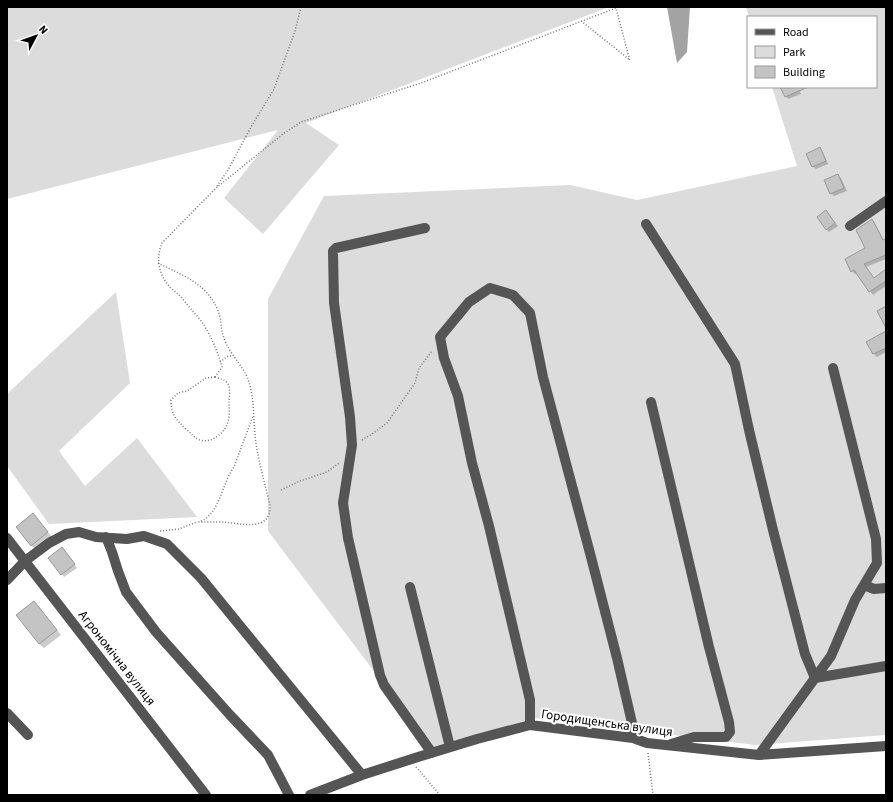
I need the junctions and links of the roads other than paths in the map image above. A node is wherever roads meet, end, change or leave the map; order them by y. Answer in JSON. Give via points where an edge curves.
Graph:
{"nodes":[{"id":1,"x":886,"y":201,"type":"edge"},
{"id":2,"x":646,"y":224,"type":"dead end"},
{"id":3,"x":850,"y":226,"type":"dead end"},
{"id":4,"x":426,"y":228,"type":"dead end"},
{"id":5,"x":833,"y":368,"type":"dead end"},
{"id":6,"x":651,"y":402,"type":"dead end"},
{"id":7,"x":106,"y":537,"type":"junction"},
{"id":8,"x":7,"y":538,"type":"edge"},
{"id":9,"x":25,"y":561,"type":"junction"},
{"id":10,"x":7,"y":580,"type":"edge"},
{"id":11,"x":864,"y":585,"type":"junction"},
{"id":12,"x":410,"y":587,"type":"dead end"},
{"id":13,"x":886,"y":588,"type":"edge"},
{"id":14,"x":886,"y":666,"type":"edge"},
{"id":15,"x":815,"y":678,"type":"junction"},
{"id":16,"x":7,"y":713,"type":"edge"},
{"id":17,"x":530,"y":725,"type":"junction"},
{"id":18,"x":28,"y":735,"type":"dead end"},
{"id":19,"x":633,"y":738,"type":"junction"},
{"id":20,"x":665,"y":745,"type":"junction"},
{"id":21,"x":886,"y":746,"type":"edge"},
{"id":22,"x":450,"y":747,"type":"junction"},
{"id":23,"x":432,"y":753,"type":"junction"},
{"id":24,"x":759,"y":755,"type":"junction"},
{"id":25,"x":362,"y":775,"type":"junction"},
{"id":26,"x":206,"y":795,"type":"edge"},
{"id":27,"x":289,"y":795,"type":"edge"},
{"id":28,"x":310,"y":795,"type":"edge"}],
"edges":[{"from":1,"to":3,"type":"street"},
{"from":2,"to":15,"type":"street","via":[[735,364],[781,561],[805,654]]},
{"from":4,"to":23,"type":"street","via":[[336,248],[334,302],[352,445],[343,503],[348,538],[384,685]]},
{"from":5,"to":11,"type":"street","via":[[876,539],[877,563]]},
{"from":6,"to":20,"type":"street","via":[[730,732],[726,737],[694,737]]},
{"from":7,"to":9,"type":"street","via":[[79,532],[66,534],[48,543]]},
{"from":7,"to":25,"type":"street","via":[[127,539],[144,536],[167,544],[201,578]]},
{"from":7,"to":27,"type":"street","via":[[126,592],[156,632],[268,755]]},
{"from":8,"to":9,"type":"street","name":"Агрономічна вулиця"},
{"from":9,"to":10,"type":"street"},
{"from":9,"to":26,"type":"street","name":"Агрономічна вулиця"},
{"from":11,"to":13,"type":"street","via":[[874,589]]},
{"from":11,"to":15,"type":"street","via":[[831,656]]},
{"from":12,"to":22,"type":"street"},
{"from":14,"to":15,"type":"street"},
{"from":15,"to":24,"type":"street"},
{"from":16,"to":18,"type":"street"},
{"from":17,"to":19,"type":"street","name":"Городищенська вулиця"},
{"from":17,"to":19,"type":"street","via":[[530,700],[458,396],[444,358],[440,337],[469,302],[490,288],[513,295],[530,313],[543,377],[618,665],[632,723]]},
{"from":17,"to":22,"type":"street","name":"Городищенська вулиця"},
{"from":19,"to":20,"type":"street","name":"Городищенська вулиця"},
{"from":20,"to":24,"type":"street","name":"Городищенська вулиця"},
{"from":21,"to":24,"type":"street","name":"Городищенська вулиця"},
{"from":22,"to":23,"type":"street","name":"Городищенська вулиця"},
{"from":23,"to":25,"type":"street","name":"Городищенська вулиця"},
{"from":25,"to":28,"type":"street","name":"Городищенська вулиця"}]}
